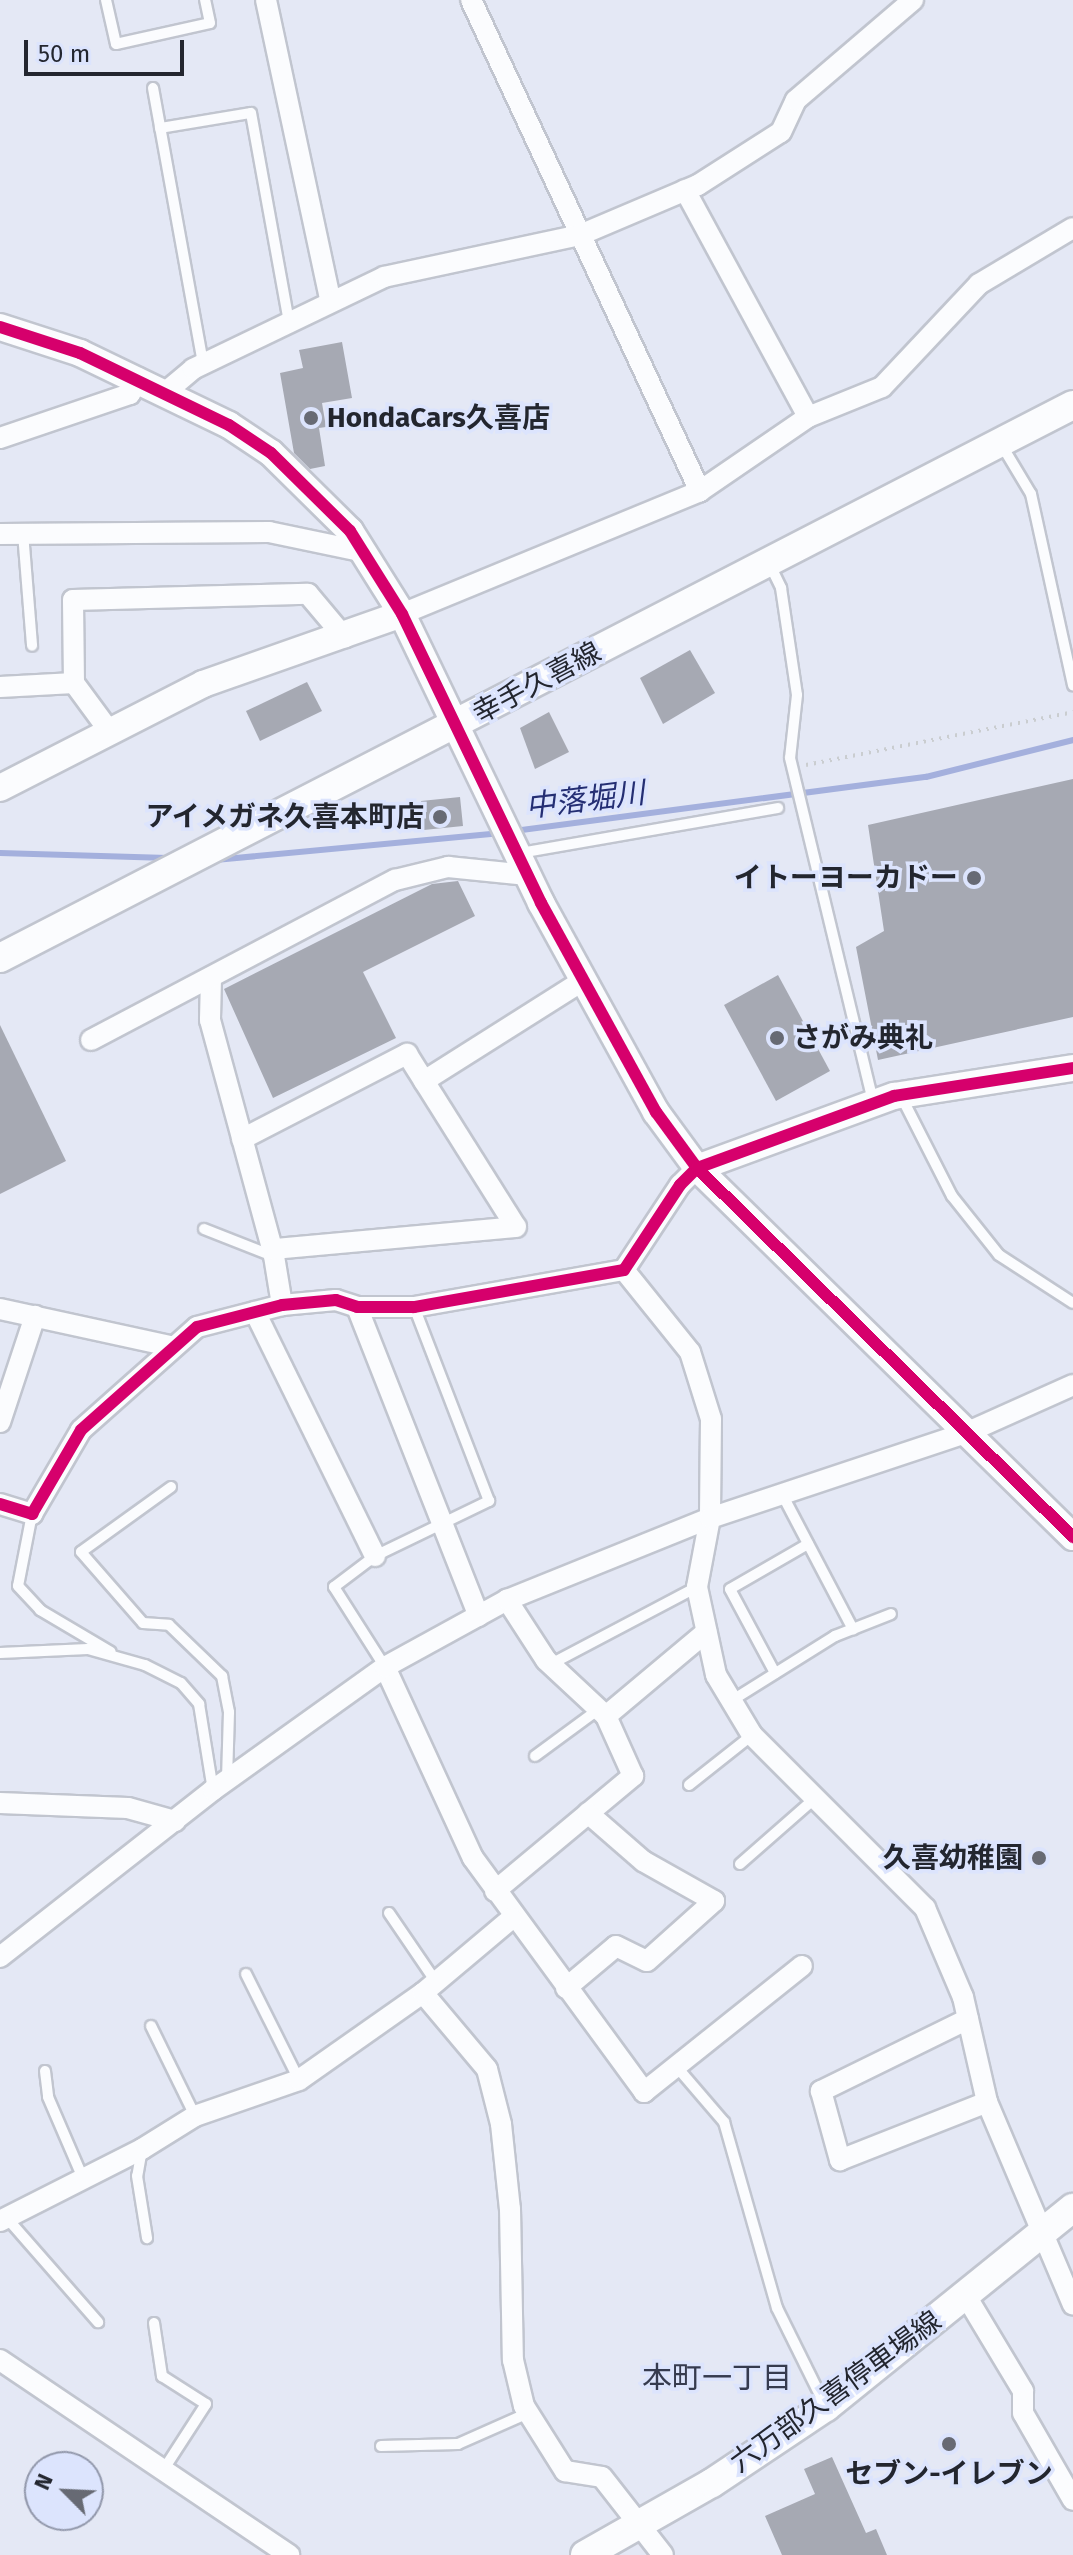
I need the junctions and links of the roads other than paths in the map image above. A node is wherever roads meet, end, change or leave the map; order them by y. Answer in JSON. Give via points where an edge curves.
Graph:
{"nodes":[{"id":1,"x":106,"y":0,"type":"edge"},
{"id":2,"x":205,"y":0,"type":"edge"},
{"id":3,"x":266,"y":0,"type":"edge"},
{"id":4,"x":471,"y":0,"type":"edge"},
{"id":5,"x":913,"y":0,"type":"edge"},
{"id":6,"x":153,"y":88,"type":"dead end"},
{"id":7,"x":160,"y":128,"type":"junction"},
{"id":8,"x":685,"y":190,"type":"junction"},
{"id":9,"x":1073,"y":228,"type":"edge"},
{"id":10,"x":580,"y":235,"type":"junction"},
{"id":11,"x":331,"y":302,"type":"junction"},
{"id":12,"x":289,"y":322,"type":"junction"},
{"id":13,"x":0,"y":327,"type":"edge"},
{"id":14,"x":203,"y":364,"type":"junction"},
{"id":15,"x":138,"y":378,"type":"junction"},
{"id":16,"x":167,"y":391,"type":"junction"},
{"id":17,"x":1073,"y":405,"type":"edge"},
{"id":18,"x":808,"y":417,"type":"junction"},
{"id":19,"x":0,"y":438,"type":"edge"},
{"id":20,"x":1000,"y":442,"type":"junction"},
{"id":21,"x":700,"y":491,"type":"junction"},
{"id":22,"x":23,"y":533,"type":"junction"},
{"id":23,"x":0,"y":534,"type":"edge"},
{"id":24,"x":360,"y":551,"type":"junction"},
{"id":25,"x":768,"y":561,"type":"junction"},
{"id":26,"x":402,"y":614,"type":"junction"},
{"id":27,"x":345,"y":638,"type":"junction"},
{"id":28,"x":32,"y":646,"type":"dead end"},
{"id":29,"x":74,"y":683,"type":"junction"},
{"id":30,"x":1073,"y":685,"type":"edge"},
{"id":31,"x":0,"y":687,"type":"edge"},
{"id":32,"x":456,"y":726,"type":"junction"},
{"id":33,"x":110,"y":732,"type":"junction"},
{"id":34,"x":0,"y":788,"type":"edge"},
{"id":35,"x":778,"y":808,"type":"dead end"},
{"id":36,"x":523,"y":864,"type":"junction"},
{"id":37,"x":0,"y":958,"type":"edge"},
{"id":38,"x":211,"y":978,"type":"junction"},
{"id":39,"x":582,"y":981,"type":"junction"},
{"id":40,"x":91,"y":1040,"type":"dead end"},
{"id":41,"x":1073,"y":1068,"type":"edge"},
{"id":42,"x":424,"y":1081,"type":"junction"},
{"id":43,"x":900,"y":1095,"type":"junction"},
{"id":44,"x":874,"y":1103,"type":"junction"},
{"id":45,"x":242,"y":1139,"type":"junction"},
{"id":46,"x":697,"y":1168,"type":"junction"},
{"id":47,"x":204,"y":1229,"type":"dead end"},
{"id":48,"x":273,"y":1252,"type":"junction"},
{"id":49,"x":624,"y":1270,"type":"junction"},
{"id":50,"x":1073,"y":1303,"type":"edge"},
{"id":51,"x":282,"y":1305,"type":"junction"},
{"id":52,"x":357,"y":1307,"type":"junction"},
{"id":53,"x":414,"y":1307,"type":"junction"},
{"id":54,"x":0,"y":1309,"type":"edge"},
{"id":55,"x":255,"y":1312,"type":"junction"},
{"id":56,"x":35,"y":1316,"type":"junction"},
{"id":57,"x":170,"y":1346,"type":"junction"},
{"id":58,"x":1073,"y":1385,"type":"edge"},
{"id":59,"x":0,"y":1422,"type":"edge"},
{"id":60,"x":968,"y":1432,"type":"junction"},
{"id":61,"x":171,"y":1487,"type":"dead end"},
{"id":62,"x":782,"y":1494,"type":"junction"},
{"id":63,"x":0,"y":1504,"type":"edge"},
{"id":64,"x":32,"y":1514,"type":"junction"},
{"id":65,"x":710,"y":1518,"type":"junction"},
{"id":66,"x":441,"y":1527,"type":"junction"},
{"id":67,"x":1073,"y":1537,"type":"edge"},
{"id":68,"x":808,"y":1544,"type":"junction"},
{"id":69,"x":375,"y":1556,"type":"junction"},
{"id":70,"x":697,"y":1587,"type":"junction"},
{"id":71,"x":507,"y":1600,"type":"junction"},
{"id":72,"x":891,"y":1614,"type":"dead end"},
{"id":73,"x":479,"y":1616,"type":"junction"},
{"id":74,"x":853,"y":1629,"type":"junction"},
{"id":75,"x":706,"y":1632,"type":"junction"},
{"id":76,"x":0,"y":1653,"type":"edge"},
{"id":77,"x":127,"y":1661,"type":"junction"},
{"id":78,"x":551,"y":1664,"type":"junction"},
{"id":79,"x":385,"y":1667,"type":"junction"},
{"id":80,"x":775,"y":1673,"type":"junction"},
{"id":81,"x":731,"y":1701,"type":"junction"},
{"id":82,"x":603,"y":1712,"type":"junction"},
{"id":83,"x":752,"y":1735,"type":"junction"},
{"id":84,"x":535,"y":1756,"type":"dead end"},
{"id":85,"x":220,"y":1785,"type":"junction"},
{"id":86,"x":689,"y":1785,"type":"dead end"},
{"id":87,"x":813,"y":1800,"type":"junction"},
{"id":88,"x":0,"y":1803,"type":"edge"},
{"id":89,"x":588,"y":1813,"type":"junction"},
{"id":90,"x":175,"y":1821,"type":"junction"},
{"id":91,"x":740,"y":1864,"type":"dead end"},
{"id":92,"x":495,"y":1891,"type":"junction"},
{"id":93,"x":389,"y":1913,"type":"dead end"},
{"id":94,"x":512,"y":1918,"type":"junction"},
{"id":95,"x":0,"y":1957,"type":"edge"},
{"id":96,"x":802,"y":1966,"type":"dead end"},
{"id":97,"x":246,"y":1974,"type":"dead end"},
{"id":98,"x":430,"y":1988,"type":"junction"},
{"id":99,"x":566,"y":1988,"type":"junction"},
{"id":100,"x":968,"y":2019,"type":"junction"},
{"id":101,"x":151,"y":2026,"type":"dead end"},
{"id":102,"x":676,"y":2066,"type":"junction"},
{"id":103,"x":45,"y":2071,"type":"dead end"},
{"id":104,"x":299,"y":2080,"type":"junction"},
{"id":105,"x":987,"y":2102,"type":"junction"},
{"id":106,"x":195,"y":2116,"type":"junction"},
{"id":107,"x":142,"y":2149,"type":"junction"},
{"id":108,"x":82,"y":2176,"type":"junction"},
{"id":109,"x":1073,"y":2208,"type":"edge"},
{"id":110,"x":2,"y":2216,"type":"edge"},
{"id":111,"x":1040,"y":2235,"type":"junction"},
{"id":112,"x":147,"y":2238,"type":"dead end"},
{"id":113,"x":966,"y":2296,"type":"junction"},
{"id":114,"x":1073,"y":2305,"type":"edge"},
{"id":115,"x":98,"y":2322,"type":"dead end"},
{"id":116,"x":154,"y":2323,"type":"dead end"},
{"id":117,"x":0,"y":2360,"type":"edge"},
{"id":118,"x":826,"y":2407,"type":"junction"},
{"id":119,"x":528,"y":2413,"type":"junction"},
{"id":120,"x":381,"y":2446,"type":"dead end"},
{"id":121,"x":164,"y":2469,"type":"junction"},
{"id":122,"x":1073,"y":2500,"type":"edge"},
{"id":123,"x":641,"y":2524,"type":"junction"},
{"id":124,"x":289,"y":2555,"type":"edge"},
{"id":125,"x":585,"y":2555,"type":"edge"},
{"id":126,"x":663,"y":2555,"type":"edge"}],
"edges":[{"from":1,"to":2,"type":"lane","via":[[116,44],[210,23]]},
{"from":3,"to":11,"type":"street"},
{"from":4,"to":10,"type":"street"},
{"from":5,"to":8,"type":"street","via":[[796,100],[781,132]]},
{"from":6,"to":7,"type":"lane"},
{"from":7,"to":12,"type":"lane","via":[[251,113]]},
{"from":7,"to":14,"type":"lane"},
{"from":8,"to":10,"type":"street"},
{"from":8,"to":18,"type":"street"},
{"from":9,"to":18,"type":"street","via":[[979,284],[882,387]]},
{"from":10,"to":11,"type":"street","via":[[384,277]]},
{"from":10,"to":21,"type":"street"},
{"from":11,"to":12,"type":"street"},
{"from":12,"to":14,"type":"street"},
{"from":13,"to":15,"type":"street"},
{"from":14,"to":16,"type":"street"},
{"from":15,"to":16,"type":"street"},
{"from":15,"to":19,"type":"street","via":[[130,394]]},
{"from":16,"to":24,"type":"street","via":[[271,453],[350,531]]},
{"from":17,"to":20,"type":"main road","name":"幸手久喜線"},
{"from":18,"to":21,"type":"street"},
{"from":20,"to":25,"type":"main road","name":"幸手久喜線"},
{"from":20,"to":30,"type":"lane","via":[[1031,494]]},
{"from":21,"to":26,"type":"street"},
{"from":22,"to":23,"type":"street"},
{"from":22,"to":24,"type":"street","via":[[269,532]]},
{"from":22,"to":28,"type":"lane"},
{"from":24,"to":26,"type":"street"},
{"from":25,"to":32,"type":"main road","name":"幸手久喜線"},
{"from":25,"to":44,"type":"lane","via":[[781,588],[797,695],[790,758]]},
{"from":26,"to":27,"type":"street"},
{"from":26,"to":32,"type":"street"},
{"from":27,"to":29,"type":"street","via":[[308,594],[73,600]]},
{"from":27,"to":33,"type":"street","via":[[203,684]]},
{"from":29,"to":31,"type":"street"},
{"from":29,"to":33,"type":"street"},
{"from":32,"to":36,"type":"street"},
{"from":32,"to":37,"type":"main road","name":"幸手久喜線"},
{"from":33,"to":34,"type":"street"},
{"from":35,"to":36,"type":"lane"},
{"from":36,"to":38,"type":"street","via":[[448,867],[395,880]]},
{"from":36,"to":39,"type":"street"},
{"from":38,"to":40,"type":"street"},
{"from":38,"to":45,"type":"street","via":[[210,1020]]},
{"from":39,"to":42,"type":"street"},
{"from":39,"to":46,"type":"street","via":[[630,1072]]},
{"from":41,"to":43,"type":"street"},
{"from":42,"to":45,"type":"street","via":[[407,1054]]},
{"from":42,"to":48,"type":"street","via":[[516,1227]]},
{"from":43,"to":44,"type":"street"},
{"from":43,"to":50,"type":"lane","via":[[952,1196],[999,1255]]},
{"from":44,"to":46,"type":"street"},
{"from":45,"to":48,"type":"street"},
{"from":46,"to":49,"type":"street"},
{"from":46,"to":60,"type":"street"},
{"from":47,"to":48,"type":"lane"},
{"from":48,"to":51,"type":"street"},
{"from":49,"to":53,"type":"street"},
{"from":49,"to":65,"type":"street","via":[[690,1352],[711,1419]]},
{"from":51,"to":52,"type":"street","via":[[336,1300]]},
{"from":51,"to":55,"type":"street"},
{"from":52,"to":53,"type":"street"},
{"from":52,"to":66,"type":"street"},
{"from":53,"to":66,"type":"lane","via":[[489,1501]]},
{"from":54,"to":56,"type":"street"},
{"from":55,"to":57,"type":"street","via":[[197,1327]]},
{"from":55,"to":69,"type":"street"},
{"from":56,"to":57,"type":"street"},
{"from":56,"to":59,"type":"street"},
{"from":57,"to":64,"type":"street","via":[[81,1430]]},
{"from":58,"to":60,"type":"street"},
{"from":60,"to":62,"type":"street"},
{"from":60,"to":67,"type":"street"},
{"from":61,"to":85,"type":"lane","via":[[81,1552],[143,1623],[169,1625],[222,1676],[229,1712]]},
{"from":62,"to":65,"type":"street"},
{"from":62,"to":68,"type":"lane"},
{"from":63,"to":64,"type":"street"},
{"from":64,"to":77,"type":"lane","via":[[18,1586],[40,1610]]},
{"from":65,"to":70,"type":"street"},
{"from":65,"to":71,"type":"street"},
{"from":66,"to":69,"type":"lane"},
{"from":66,"to":73,"type":"street"},
{"from":68,"to":74,"type":"lane"},
{"from":68,"to":80,"type":"lane","via":[[730,1589]]},
{"from":69,"to":79,"type":"lane","via":[[334,1587]]},
{"from":70,"to":75,"type":"street"},
{"from":70,"to":78,"type":"lane"},
{"from":71,"to":73,"type":"street"},
{"from":71,"to":78,"type":"street"},
{"from":72,"to":74,"type":"lane"},
{"from":73,"to":79,"type":"street"},
{"from":74,"to":80,"type":"lane"},
{"from":75,"to":81,"type":"street","via":[[716,1675]]},
{"from":75,"to":82,"type":"street"},
{"from":76,"to":77,"type":"lane","via":[[88,1649]]},
{"from":77,"to":85,"type":"lane","via":[[181,1683],[199,1704]]},
{"from":78,"to":82,"type":"street"},
{"from":79,"to":85,"type":"street"},
{"from":79,"to":92,"type":"street","via":[[473,1858]]},
{"from":80,"to":81,"type":"lane"},
{"from":81,"to":83,"type":"street"},
{"from":82,"to":84,"type":"lane"},
{"from":82,"to":89,"type":"street","via":[[633,1776]]},
{"from":83,"to":86,"type":"lane"},
{"from":83,"to":87,"type":"street"},
{"from":85,"to":90,"type":"street"},
{"from":87,"to":91,"type":"lane"},
{"from":87,"to":100,"type":"street","via":[[925,1908]]},
{"from":88,"to":90,"type":"street","via":[[128,1808]]},
{"from":89,"to":92,"type":"street"},
{"from":89,"to":99,"type":"street","via":[[643,1861],[714,1901],[647,1961],[616,1946]]},
{"from":90,"to":95,"type":"street"},
{"from":92,"to":94,"type":"street"},
{"from":93,"to":98,"type":"lane"},
{"from":94,"to":98,"type":"street"},
{"from":94,"to":99,"type":"street"},
{"from":96,"to":102,"type":"street"},
{"from":97,"to":104,"type":"lane"},
{"from":98,"to":104,"type":"street"},
{"from":98,"to":119,"type":"street","via":[[487,2069],[501,2124],[510,2209],[513,2360]]},
{"from":99,"to":102,"type":"street","via":[[644,2092]]},
{"from":100,"to":105,"type":"street"},
{"from":100,"to":105,"type":"street","via":[[821,2091],[840,2160]]},
{"from":101,"to":106,"type":"lane"},
{"from":102,"to":118,"type":"lane","via":[[724,2122],[777,2308]]},
{"from":103,"to":108,"type":"lane","via":[[48,2097]]},
{"from":104,"to":106,"type":"street"},
{"from":105,"to":111,"type":"street"},
{"from":106,"to":107,"type":"street"},
{"from":107,"to":108,"type":"street"},
{"from":107,"to":112,"type":"lane","via":[[137,2176]]},
{"from":108,"to":110,"type":"street"},
{"from":109,"to":111,"type":"main road","name":"六万部久喜停車場線"},
{"from":110,"to":115,"type":"lane"},
{"from":111,"to":113,"type":"main road","name":"六万部久喜停車場線"},
{"from":111,"to":114,"type":"street"},
{"from":113,"to":118,"type":"main road","name":"六万部久喜停車場線"},
{"from":113,"to":122,"type":"street","via":[[1023,2391],[1023,2413]]},
{"from":116,"to":121,"type":"lane","via":[[162,2376],[206,2404]]},
{"from":117,"to":121,"type":"street"},
{"from":118,"to":123,"type":"main road","name":"六万部久喜停車場線"},
{"from":119,"to":120,"type":"lane","via":[[458,2444]]},
{"from":119,"to":123,"type":"street","via":[[565,2471],[602,2477]]},
{"from":121,"to":124,"type":"street"},
{"from":123,"to":125,"type":"main road","name":"六万部久喜停車場線"},
{"from":123,"to":126,"type":"street"}]}
